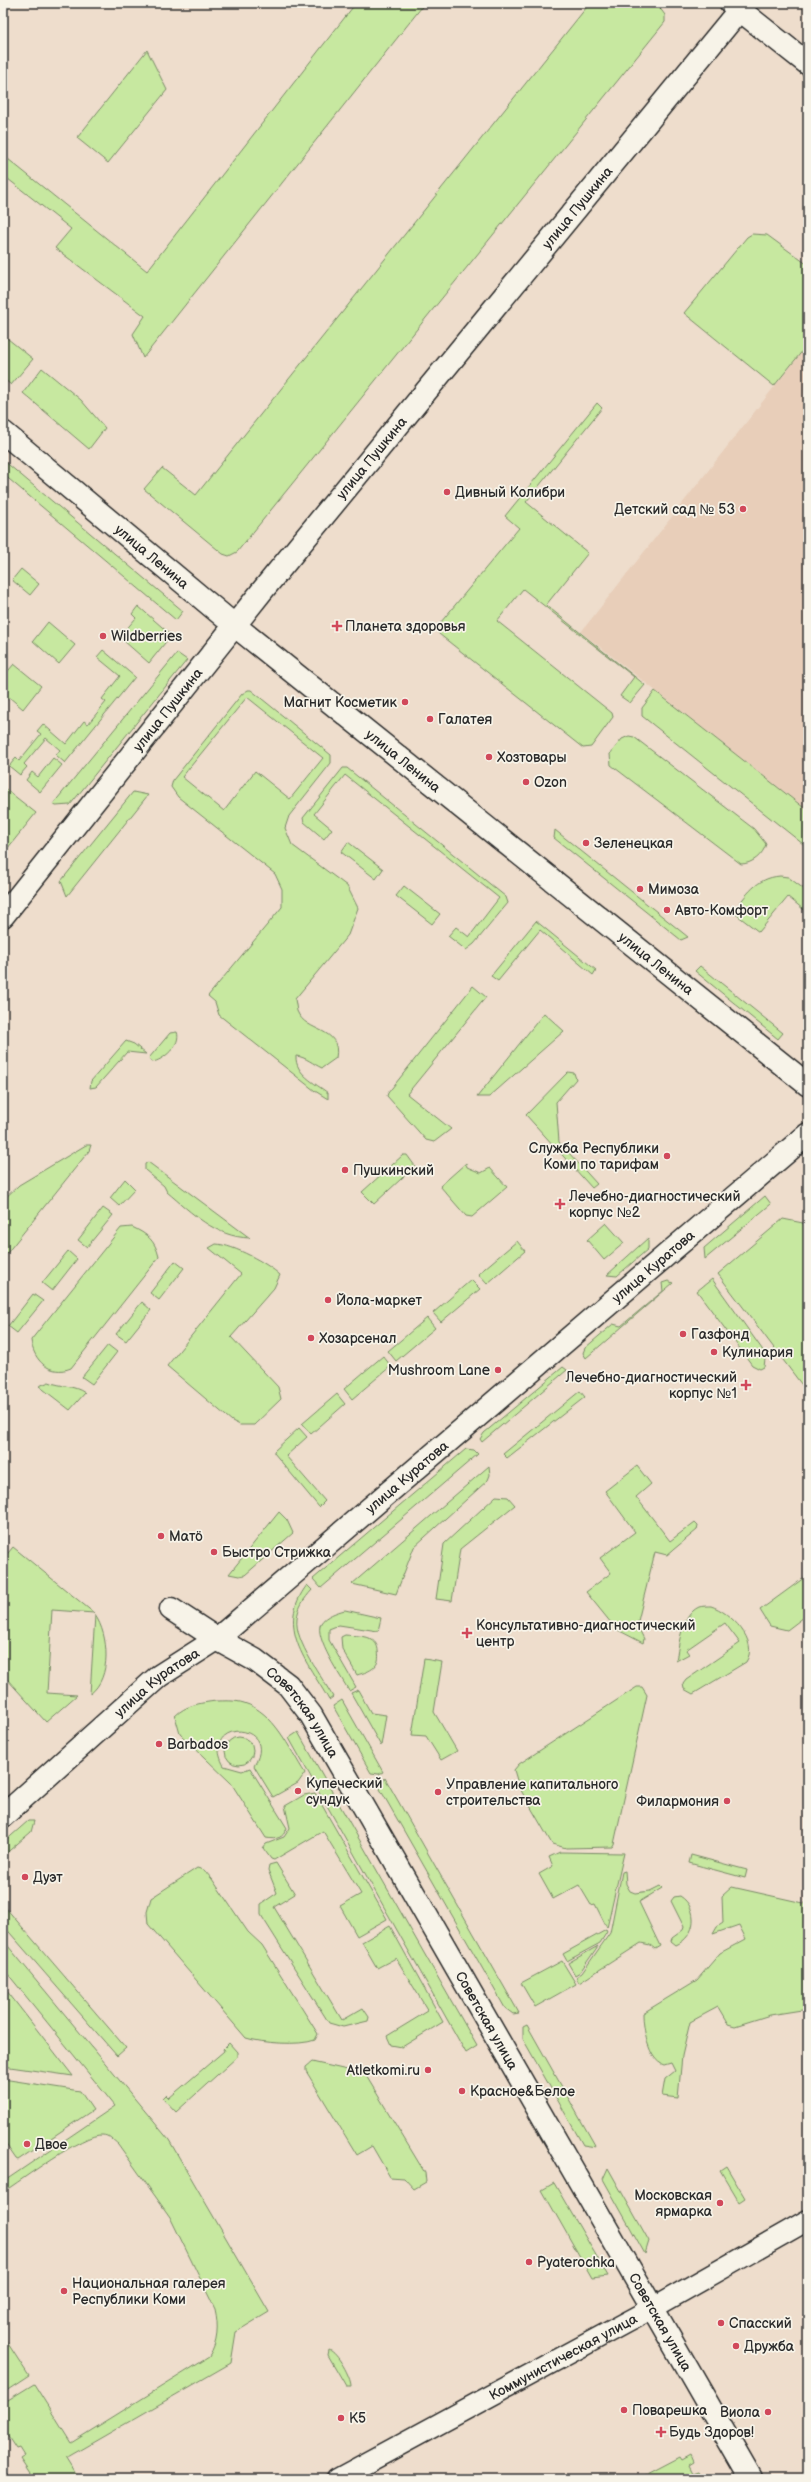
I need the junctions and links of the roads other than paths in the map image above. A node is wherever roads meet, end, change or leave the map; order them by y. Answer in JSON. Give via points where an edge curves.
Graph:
{"nodes":[{"id":1,"x":739,"y":5,"type":"edge"},
{"id":2,"x":808,"y":64,"type":"edge"},
{"id":3,"x":3,"y":432,"type":"edge"},
{"id":4,"x":234,"y":625,"type":"junction"},
{"id":5,"x":3,"y":916,"type":"edge"},
{"id":6,"x":808,"y":1085,"type":"edge"},
{"id":7,"x":808,"y":1134,"type":"edge"},
{"id":8,"x":171,"y":1609,"type":"dead end"},
{"id":9,"x":217,"y":1639,"type":"junction"},
{"id":10,"x":3,"y":1816,"type":"edge"},
{"id":11,"x":808,"y":2220,"type":"edge"},
{"id":12,"x":653,"y":2308,"type":"junction"},
{"id":13,"x":337,"y":2479,"type":"edge"},
{"id":14,"x":751,"y":2479,"type":"edge"}],
"edges":[{"from":1,"to":2,"type":"street"},
{"from":1,"to":4,"type":"street","name":"улица Пушкина"},
{"from":3,"to":4,"type":"street","name":"улица Ленина"},
{"from":4,"to":5,"type":"street","name":"улица Пушкина"},
{"from":4,"to":6,"type":"street","name":"улица Ленина"},
{"from":7,"to":9,"type":"street","name":"улица Куратова"},
{"from":8,"to":9,"type":"street","name":"Советская улица"},
{"from":9,"to":10,"type":"street","name":"улица Куратова","via":[[159,1676]]},
{"from":9,"to":12,"type":"street","name":"Советская улица","via":[[255,1660],[288,1685],[311,1715]]},
{"from":11,"to":12,"type":"street","name":"Коммунистическая улица"},
{"from":12,"to":13,"type":"street","name":"Коммунистическая улица"},
{"from":12,"to":14,"type":"street","name":"Советская улица"}]}
